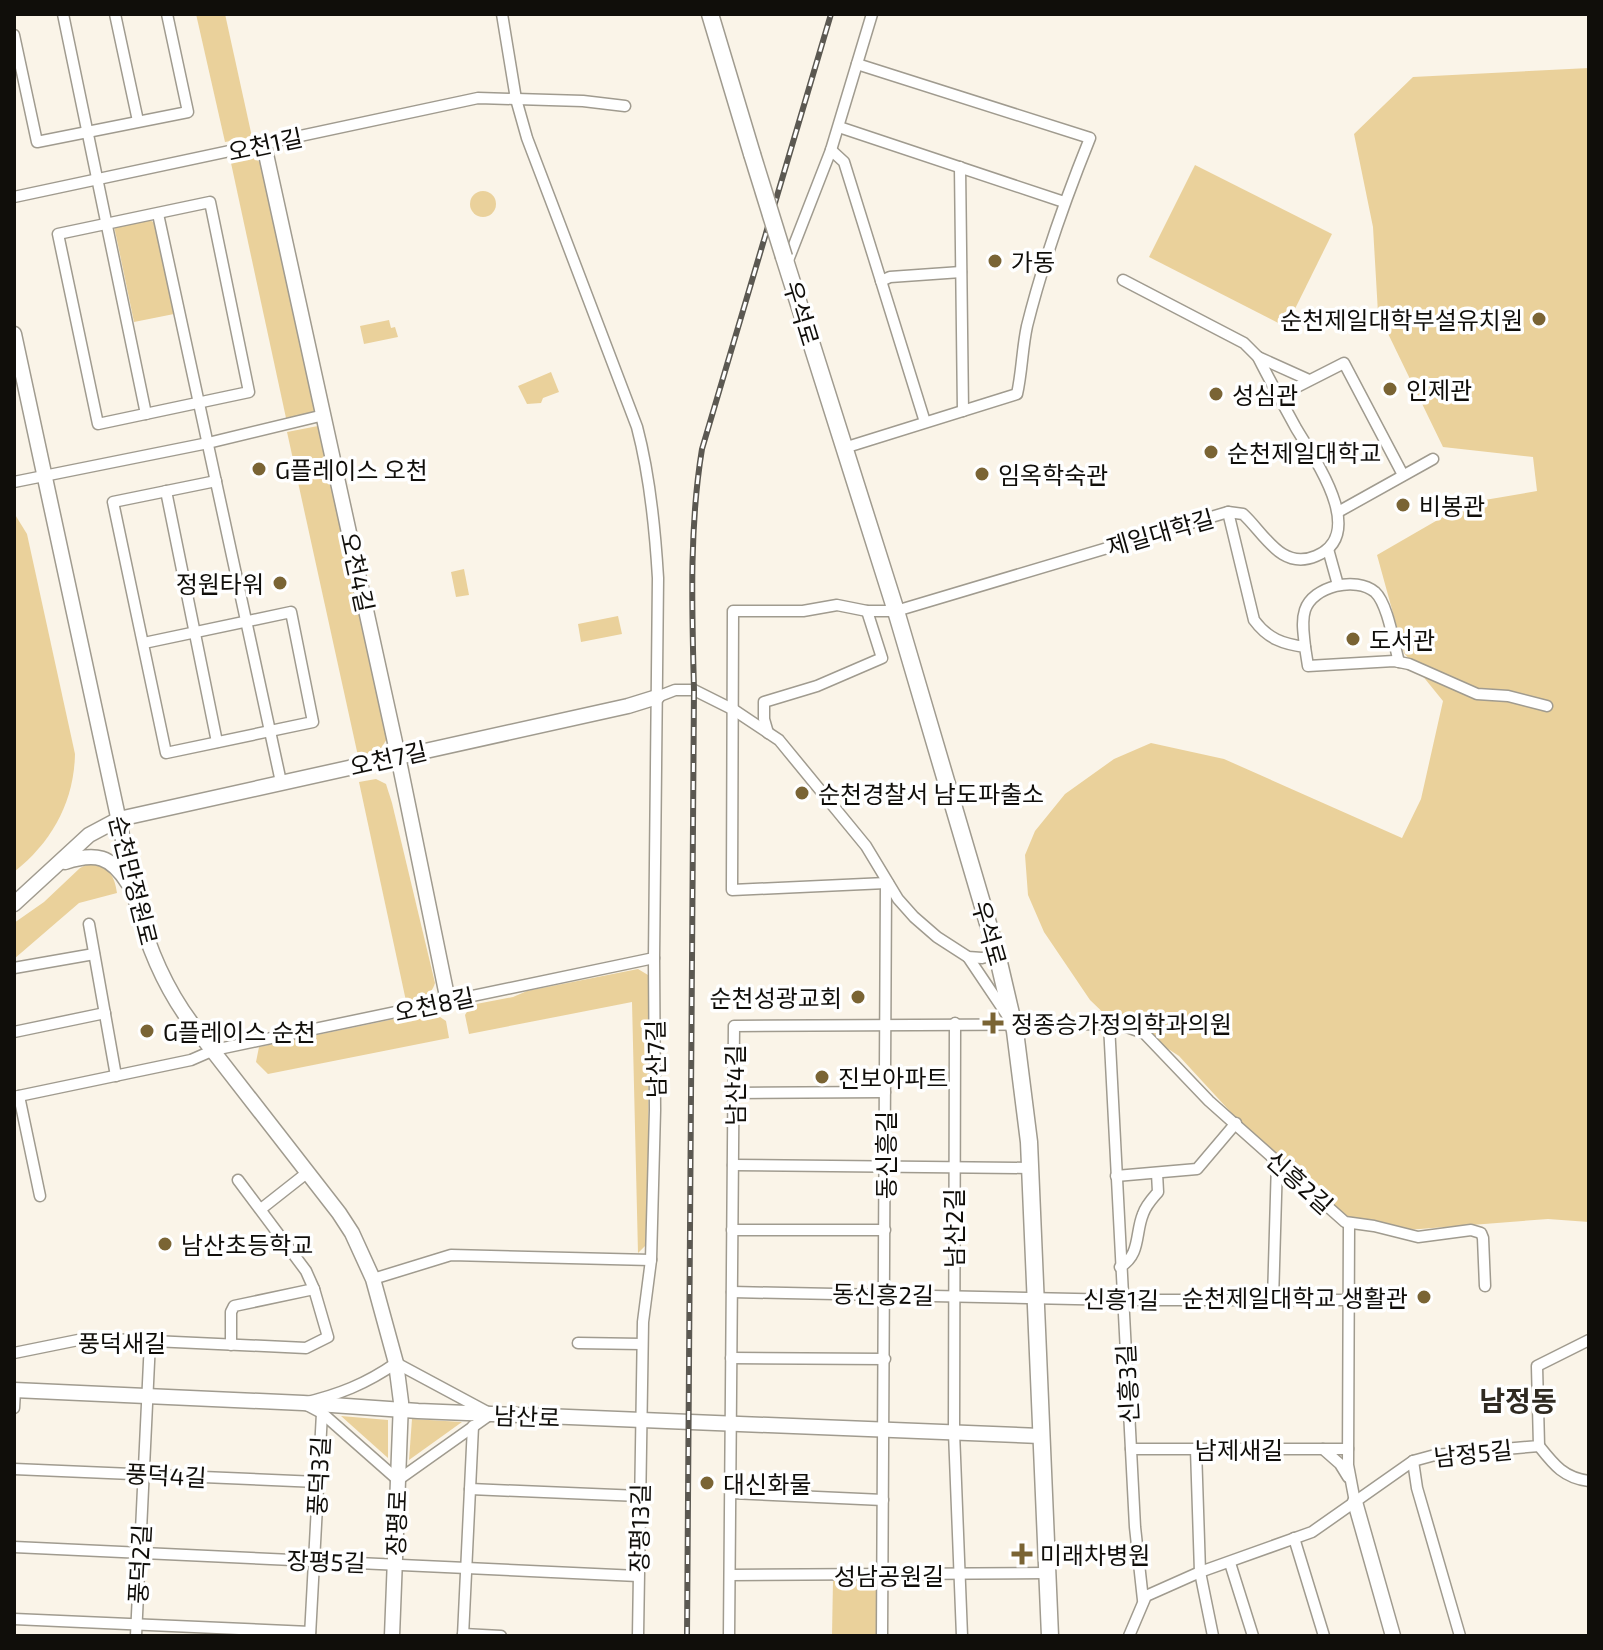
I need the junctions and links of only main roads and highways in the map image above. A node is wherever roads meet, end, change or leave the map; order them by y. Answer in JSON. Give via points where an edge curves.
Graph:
{"nodes":[{"id":1,"x":710,"y":14,"type":"edge"},
{"id":2,"x":1050,"y":1636,"type":"edge"}],
"edges":[{"from":1,"to":2,"type":"main road","name":"우석로","bridge":true,"via":[[896,611],[1013,1023],[1030,1168]]}]}
